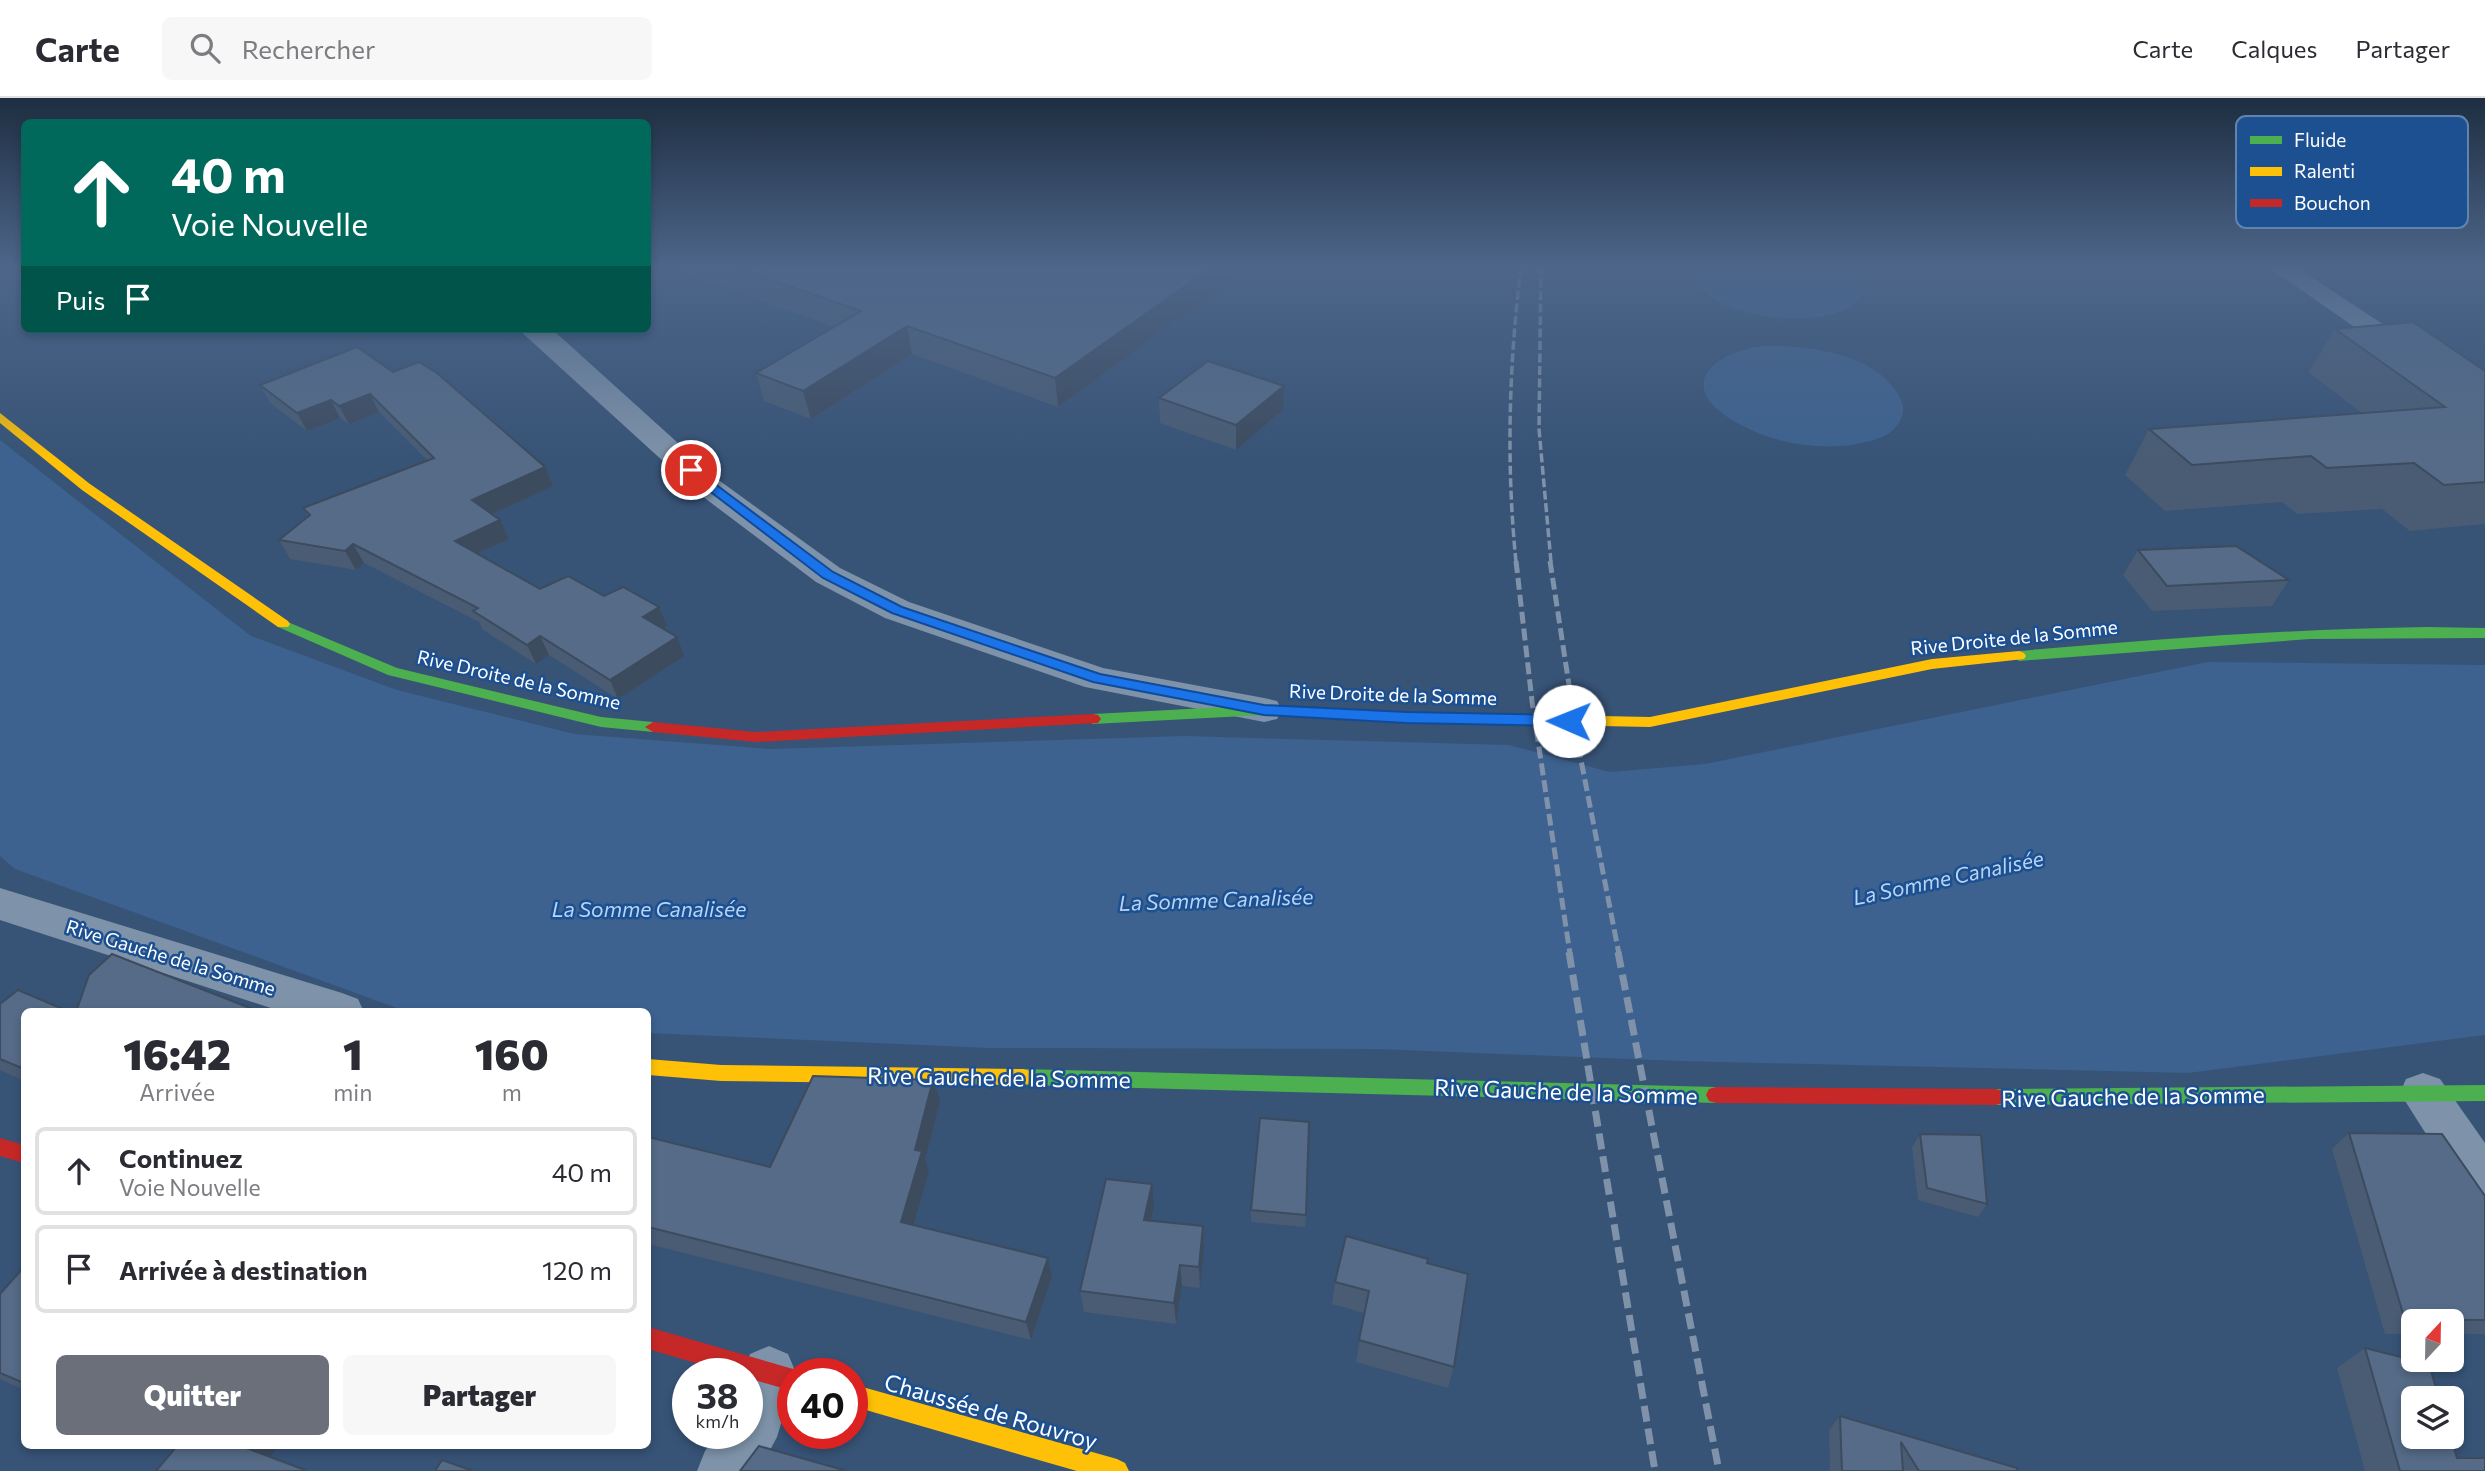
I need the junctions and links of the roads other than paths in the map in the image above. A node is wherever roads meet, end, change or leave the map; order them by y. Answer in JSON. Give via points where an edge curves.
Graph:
{"nodes":[{"id":1,"x":2374,"y":330,"type":"edge"},
{"id":2,"x":538,"y":333,"type":"edge"},
{"id":3,"x":2485,"y":405,"type":"edge"},
{"id":4,"x":0,"y":417,"type":"edge"},
{"id":5,"x":2485,"y":633,"type":"edge"},
{"id":6,"x":1264,"y":710,"type":"junction"},
{"id":7,"x":0,"y":904,"type":"edge"},
{"id":8,"x":329,"y":1008,"type":"edge"},
{"id":9,"x":651,"y":1067,"type":"edge"},
{"id":10,"x":2423,"y":1093,"type":"junction"},
{"id":11,"x":2485,"y":1093,"type":"edge"},
{"id":12,"x":0,"y":1147,"type":"edge"},
{"id":13,"x":21,"y":1153,"type":"edge"},
{"id":14,"x":2485,"y":1184,"type":"edge"},
{"id":15,"x":651,"y":1339,"type":"edge"},
{"id":16,"x":777,"y":1375,"type":"edge"},
{"id":17,"x":777,"y":1384,"type":"edge"},
{"id":18,"x":868,"y":1400,"type":"edge"},
{"id":19,"x":725,"y":1471,"type":"edge"},
{"id":20,"x":1117,"y":1471,"type":"edge"}],
"edges":[{"from":1,"to":3,"type":"street"},
{"from":2,"to":6,"type":"street","via":[[709,487],[828,575],[897,610],[1098,678]]},
{"from":4,"to":6,"type":"street","name":"Rive Droite de la Somme","via":[[86,487],[273,619],[393,672],[601,722],[756,737]]},
{"from":5,"to":6,"type":"street","name":"Rive Droite de la Somme","via":[[2224,638],[1932,664],[1650,722],[1406,718]]},
{"from":7,"to":8,"type":"street","name":"Rive Gauche de la Somme"},
{"from":9,"to":10,"type":"street","name":"Rive Gauche de la Somme","via":[[720,1073],[1826,1098]]},
{"from":10,"to":11,"type":"street","name":"Rive Gauche de la Somme"},
{"from":10,"to":14,"type":"street"},
{"from":12,"to":13,"type":"street"},
{"from":15,"to":16,"type":"street"},
{"from":17,"to":19,"type":"street"},
{"from":18,"to":20,"type":"street","name":"Chaussée de Rouvroy"}]}
